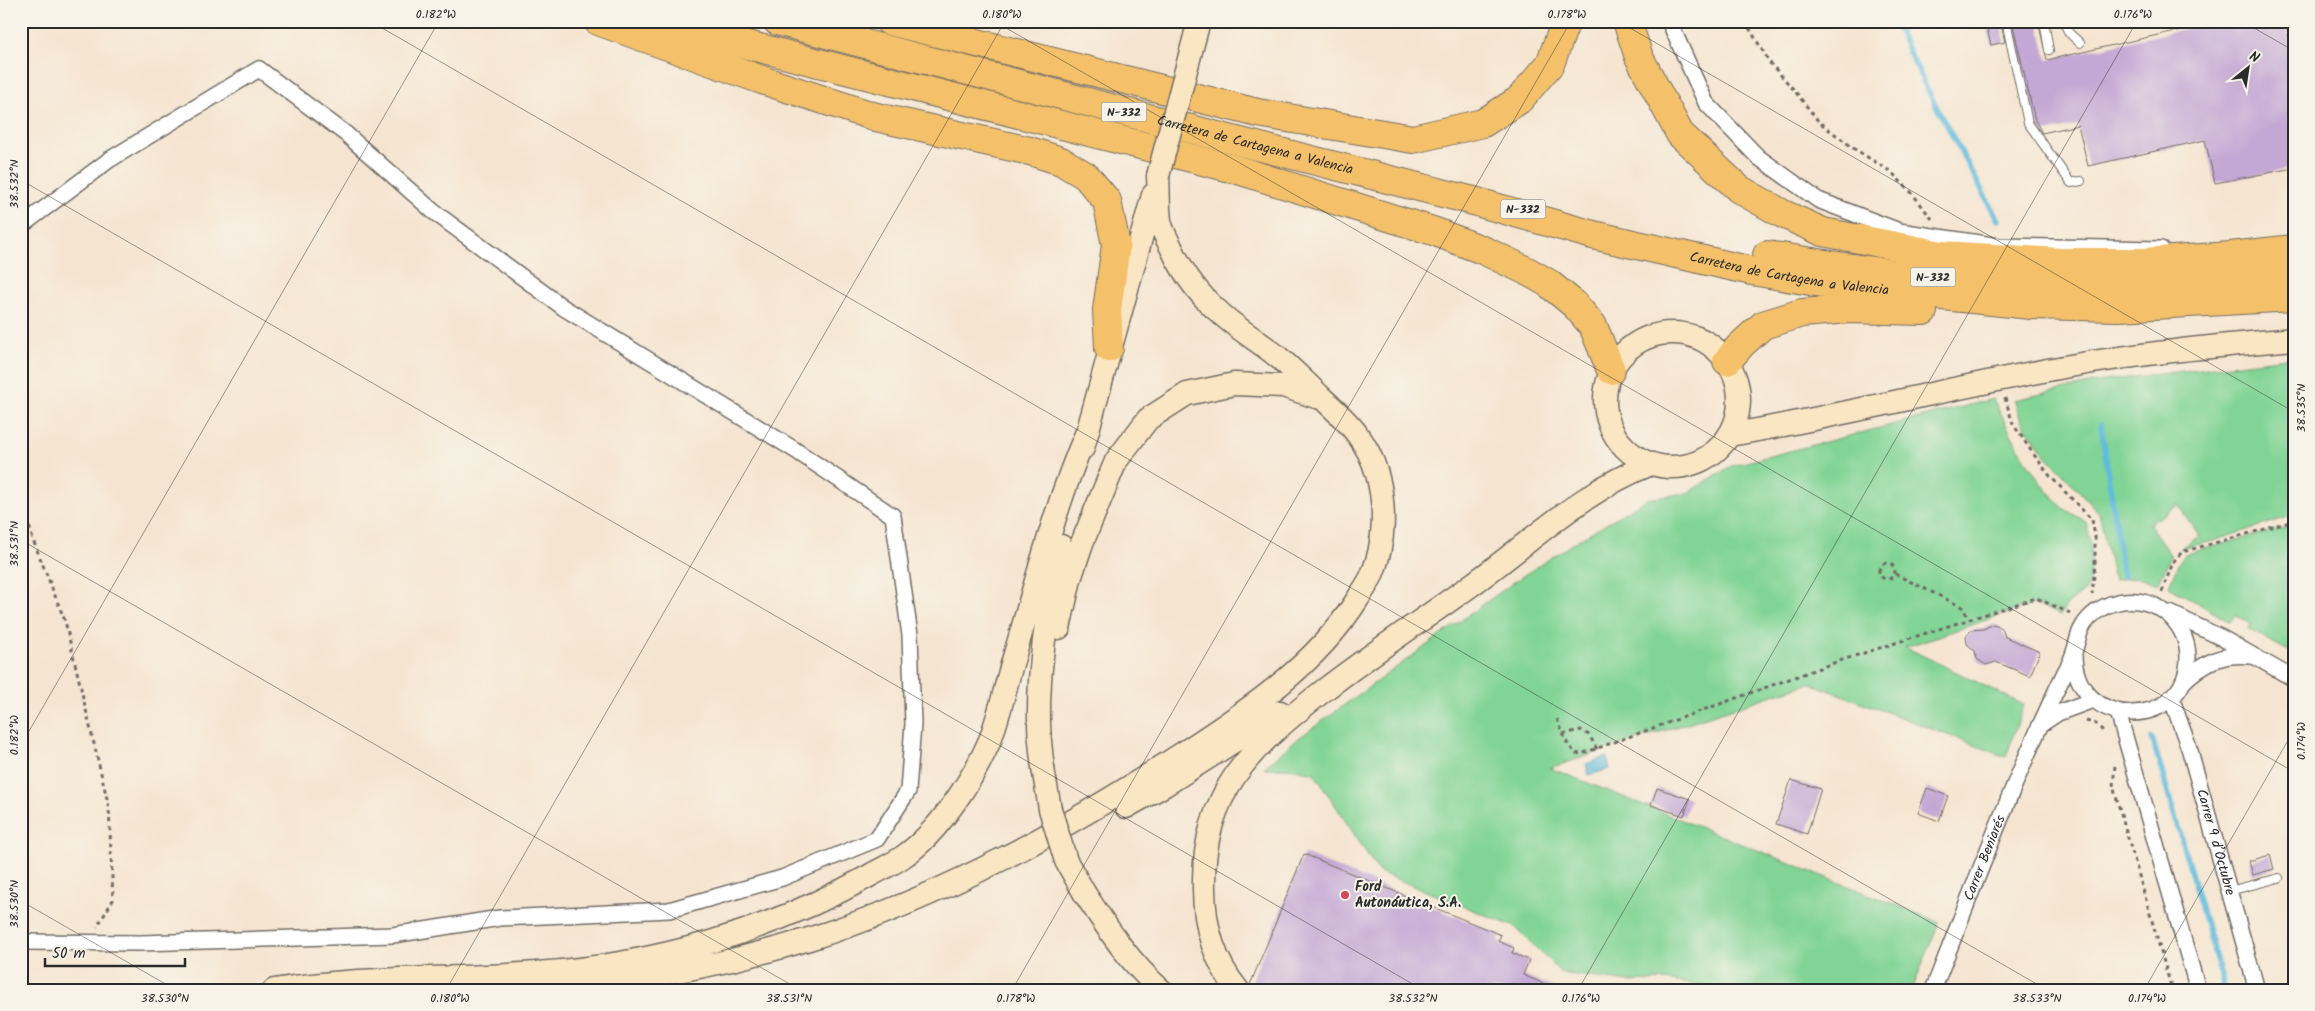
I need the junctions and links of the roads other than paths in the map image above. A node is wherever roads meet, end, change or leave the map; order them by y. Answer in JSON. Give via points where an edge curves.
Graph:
{"nodes":[{"id":1,"x":598,"y":21,"type":"edge"},
{"id":2,"x":654,"y":21,"type":"edge"},
{"id":3,"x":777,"y":21,"type":"edge"},
{"id":4,"x":889,"y":21,"type":"edge"},
{"id":5,"x":1199,"y":21,"type":"edge"},
{"id":6,"x":1566,"y":21,"type":"edge"},
{"id":7,"x":1626,"y":21,"type":"edge"},
{"id":8,"x":1669,"y":21,"type":"edge"},
{"id":9,"x":2006,"y":21,"type":"edge"},
{"id":10,"x":2044,"y":21,"type":"edge"},
{"id":11,"x":2063,"y":21,"type":"edge"},
{"id":12,"x":2080,"y":43,"type":"dead end"},
{"id":13,"x":2049,"y":50,"type":"dead end"},
{"id":14,"x":1158,"y":176,"type":"junction"},
{"id":15,"x":2081,"y":181,"type":"dead end"},
{"id":16,"x":1470,"y":200,"type":"junction"},
{"id":17,"x":21,"y":226,"type":"edge"},
{"id":18,"x":2294,"y":248,"type":"edge"},
{"id":19,"x":2230,"y":256,"type":"junction"},
{"id":20,"x":2294,"y":272,"type":"edge"},
{"id":21,"x":2294,"y":296,"type":"edge"},
{"id":22,"x":2119,"y":307,"type":"junction"},
{"id":23,"x":2294,"y":339,"type":"edge"},
{"id":24,"x":1109,"y":348,"type":"junction"},
{"id":25,"x":1727,"y":362,"type":"junction"},
{"id":26,"x":1611,"y":370,"type":"junction"},
{"id":27,"x":1325,"y":400,"type":"junction"},
{"id":28,"x":1086,"y":434,"type":"junction"},
{"id":29,"x":1729,"y":435,"type":"junction"},
{"id":30,"x":1651,"y":464,"type":"junction"},
{"id":31,"x":2164,"y":611,"type":"junction"},
{"id":32,"x":2074,"y":654,"type":"junction"},
{"id":33,"x":2251,"y":656,"type":"junction"},
{"id":34,"x":1362,"y":660,"type":"junction"},
{"id":35,"x":2294,"y":679,"type":"edge"},
{"id":36,"x":2182,"y":683,"type":"junction"},
{"id":37,"x":1041,"y":686,"type":"junction"},
{"id":38,"x":2171,"y":697,"type":"junction"},
{"id":39,"x":2093,"y":700,"type":"junction"},
{"id":40,"x":2118,"y":712,"type":"junction"},
{"id":41,"x":2039,"y":726,"type":"junction"},
{"id":42,"x":1037,"y":842,"type":"junction"},
{"id":43,"x":2279,"y":878,"type":"dead end"},
{"id":44,"x":2229,"y":890,"type":"junction"},
{"id":45,"x":21,"y":942,"type":"edge"},
{"id":46,"x":274,"y":990,"type":"edge"},
{"id":47,"x":511,"y":990,"type":"edge"},
{"id":48,"x":1161,"y":990,"type":"edge"},
{"id":49,"x":1238,"y":990,"type":"edge"},
{"id":50,"x":1933,"y":990,"type":"edge"},
{"id":51,"x":2198,"y":990,"type":"edge"},
{"id":52,"x":2257,"y":990,"type":"edge"}],
"edges":[{"from":1,"to":24,"type":"highway","via":[[876,117],[1030,151],[1061,161],[1086,176],[1107,201],[1116,245],[1107,310]]},
{"from":2,"to":26,"type":"highway","via":[[1238,170],[1434,231],[1527,270],[1548,283],[1575,305],[1593,326]]},
{"from":3,"to":16,"type":"highway","name":"Carretera de Cartagena a Valencia","number":"N-332"},
{"from":4,"to":6,"type":"highway","via":[[1258,113],[1413,139],[1483,123],[1519,100],[1550,64]]},
{"from":5,"to":14,"type":"main road","bridge":true},
{"from":7,"to":19,"type":"highway","via":[[1640,57],[1680,134],[1739,189],[1823,232],[1942,255],[2098,262]]},
{"from":8,"to":19,"type":"street","via":[[1706,103],[1758,157],[1818,200],[1899,231],[1999,246],[2163,248]]},
{"from":9,"to":15,"type":"lane","via":[[2028,123],[2071,183]]},
{"from":10,"to":13,"type":"lane"},
{"from":11,"to":12,"type":"lane","via":[[2069,33]]},
{"from":14,"to":24,"type":"main road"},
{"from":14,"to":27,"type":"main road","via":[[1160,223],[1180,267],[1218,312],[1278,356]]},
{"from":16,"to":20,"type":"highway","name":"Carretera de Cartagena a Valencia","number":"N-332","via":[[1738,250],[1906,275],[2021,282],[2113,283]]},
{"from":16,"to":22,"type":"highway","name":"Carretera de Cartagena a Valencia","number":"N-332","via":[[1592,236],[1834,285],[2031,306]]},
{"from":17,"to":45,"type":"street","via":[[109,160],[259,69],[346,134],[434,212],[564,308],[795,450],[893,516],[910,635],[913,724],[908,791],[877,839],[782,878],[669,910],[500,918],[393,935]]},
{"from":18,"to":19,"type":"highway"},
{"from":21,"to":22,"type":"highway","name":"Carretera de Cartagena a Valencia","number":"N-332"},
{"from":22,"to":25,"type":"highway","via":[[2038,315],[1849,309],[1802,313],[1762,325]]},
{"from":23,"to":29,"type":"main road","via":[[2082,364],[1810,422]]},
{"from":24,"to":28,"type":"main road"},
{"from":25,"to":26,"type":"main road","via":[[1715,348],[1701,339],[1668,332],[1636,342]]},
{"from":25,"to":29,"type":"main road","via":[[1737,381],[1740,398]]},
{"from":26,"to":30,"type":"main road","via":[[1604,399],[1610,426],[1626,449]]},
{"from":27,"to":37,"type":"main road","via":[[1283,386],[1234,384],[1187,394],[1148,419],[1116,461],[1082,543],[1050,664]]},
{"from":27,"to":42,"type":"main road","via":[[1366,445],[1377,475],[1384,510],[1380,547],[1372,576],[1342,623],[1265,696],[1217,731]]},
{"from":28,"to":37,"type":"main road","via":[[1051,591]]},
{"from":28,"to":46,"type":"main road","via":[[1070,470],[990,739],[945,817],[906,855],[839,892],[780,918],[694,947],[621,964],[540,973],[342,981]]},
{"from":29,"to":30,"type":"main road","via":[[1715,452],[1695,463],[1674,467]]},
{"from":30,"to":34,"type":"main road","via":[[1600,488],[1471,586]]},
{"from":31,"to":32,"type":"street","via":[[2141,601],[2111,604],[2085,623],[2077,637]]},
{"from":31,"to":33,"type":"street","via":[[2191,622]]},
{"from":31,"to":36,"type":"street","via":[[2178,626],[2187,646]]},
{"from":32,"to":39,"type":"street","via":[[2079,681]]},
{"from":32,"to":41,"type":"street","name":"Carrer Beniarés"},
{"from":33,"to":35,"type":"street"},
{"from":33,"to":36,"type":"street","via":[[2238,654],[2212,660]]},
{"from":34,"to":42,"type":"main road","via":[[1112,815]]},
{"from":34,"to":49,"type":"main road","via":[[1275,729],[1250,754],[1230,783],[1212,819],[1205,849],[1204,914],[1213,945]]},
{"from":36,"to":38,"type":"street"},
{"from":37,"to":48,"type":"main road","bridge":true,"via":[[1042,768],[1066,862],[1117,944]]},
{"from":38,"to":40,"type":"street","via":[[2146,712]]},
{"from":38,"to":44,"type":"street","name":"Carrer 9 d’Octubre","via":[[2190,751]]},
{"from":39,"to":40,"type":"street"},
{"from":39,"to":41,"type":"street","via":[[2058,713]]},
{"from":40,"to":51,"type":"street"},
{"from":41,"to":50,"type":"street","name":"Carrer Beniarés"},
{"from":42,"to":47,"type":"main road","via":[[904,904],[810,939],[712,966],[556,988]]},
{"from":43,"to":44,"type":"lane"},
{"from":44,"to":52,"type":"street","name":"Carrer 9 d’Octubre"}]}
